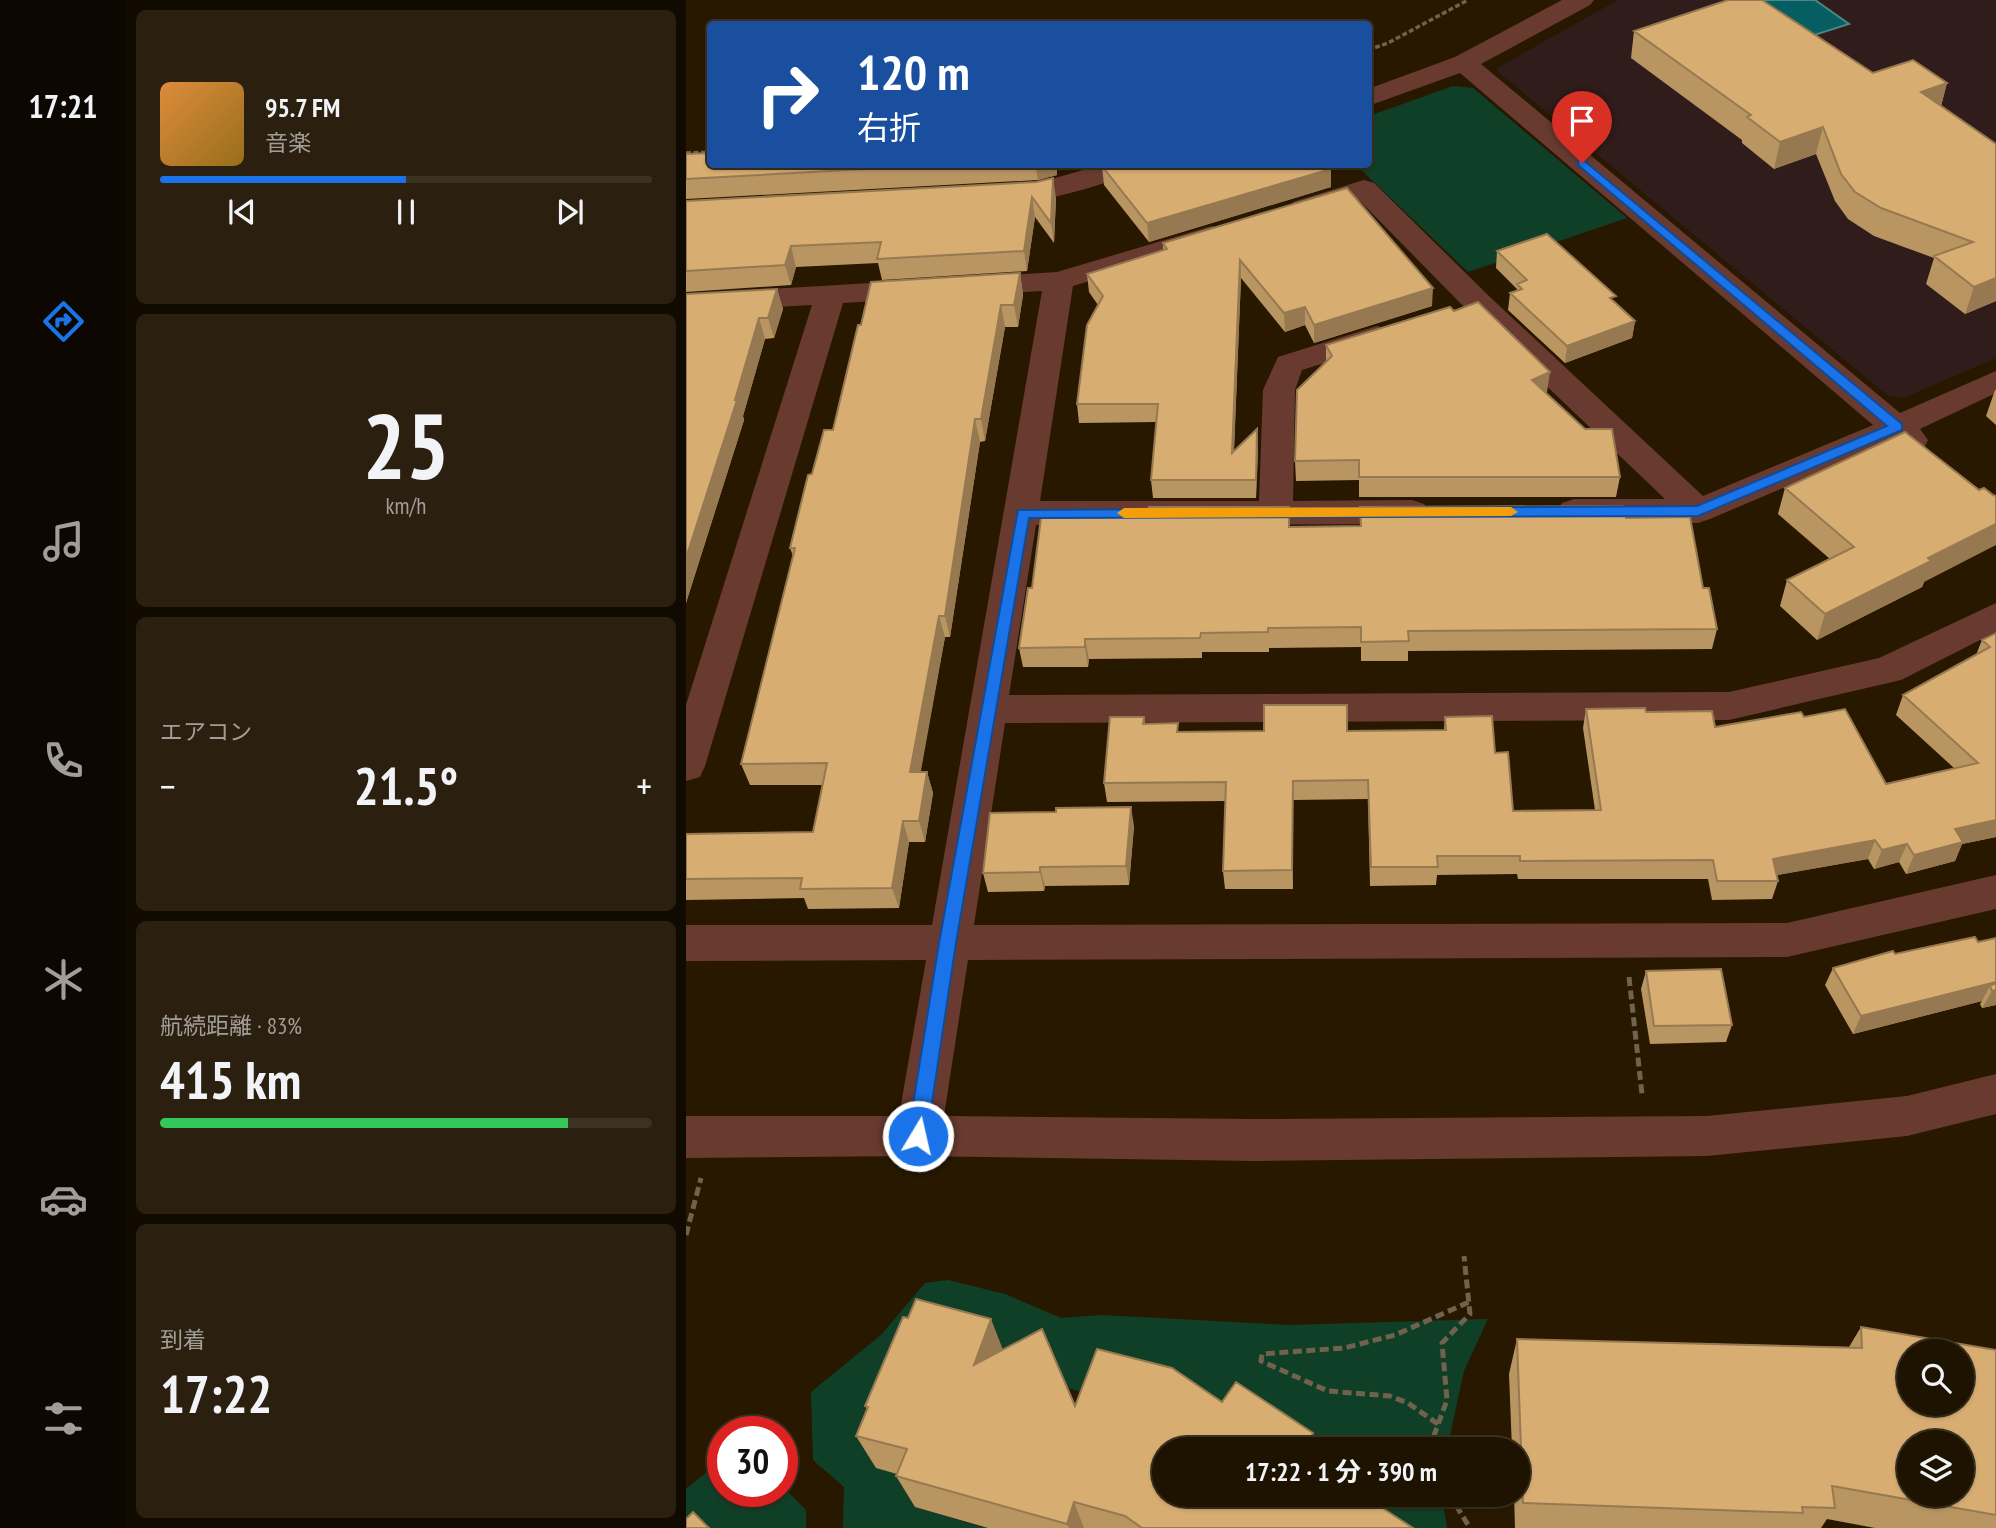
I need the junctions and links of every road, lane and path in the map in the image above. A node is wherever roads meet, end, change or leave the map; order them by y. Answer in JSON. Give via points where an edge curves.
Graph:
{"nodes":[{"id":1,"x":1468,"y":0,"type":"edge"},
{"id":2,"x":1581,"y":0,"type":"edge"},
{"id":3,"x":1372,"y":49,"type":"edge"},
{"id":4,"x":1464,"y":63,"type":"junction"},
{"id":5,"x":1372,"y":97,"type":"edge"},
{"id":6,"x":707,"y":152,"type":"edge"},
{"id":7,"x":686,"y":153,"type":"edge"},
{"id":8,"x":1123,"y":168,"type":"edge"},
{"id":9,"x":972,"y":195,"type":"edge"},
{"id":10,"x":1059,"y":281,"type":"junction"},
{"id":11,"x":830,"y":296,"type":"junction"},
{"id":12,"x":686,"y":303,"type":"edge"},
{"id":13,"x":1403,"y":328,"type":"edge"},
{"id":14,"x":1996,"y":381,"type":"edge"},
{"id":15,"x":1897,"y":427,"type":"junction"},
{"id":16,"x":1933,"y":459,"type":"edge"},
{"id":17,"x":1549,"y":511,"type":"edge"},
{"id":18,"x":1698,"y":511,"type":"junction"},
{"id":19,"x":1276,"y":512,"type":"junction"},
{"id":20,"x":1440,"y":512,"type":"edge"},
{"id":21,"x":1023,"y":513,"type":"junction"},
{"id":22,"x":1996,"y":616,"type":"edge"},
{"id":23,"x":990,"y":709,"type":"junction"},
{"id":24,"x":686,"y":766,"type":"edge"},
{"id":25,"x":1996,"y":892,"type":"edge"},
{"id":26,"x":1624,"y":942,"type":"junction"},
{"id":27,"x":686,"y":943,"type":"edge"},
{"id":28,"x":948,"y":943,"type":"junction"},
{"id":29,"x":1643,"y":1094,"type":"dead end"},
{"id":30,"x":1996,"y":1094,"type":"edge"},
{"id":31,"x":918,"y":1136,"type":"junction"},
{"id":32,"x":694,"y":1157,"type":"edge"},
{"id":33,"x":686,"y":1235,"type":"edge"},
{"id":34,"x":1464,"y":1256,"type":"dead end"},
{"id":35,"x":1469,"y":1302,"type":"junction"},
{"id":36,"x":1438,"y":1424,"type":"junction"},
{"id":37,"x":1433,"y":1437,"type":"edge"},
{"id":38,"x":1456,"y":1507,"type":"edge"},
{"id":39,"x":1470,"y":1528,"type":"edge"}],
"edges":[{"from":1,"to":3,"type":"path"},
{"from":2,"to":4,"type":"street"},
{"from":4,"to":5,"type":"street"},
{"from":4,"to":15,"type":"street"},
{"from":6,"to":7,"type":"path"},
{"from":8,"to":9,"type":"street","via":[[1040,191]]},
{"from":10,"to":11,"type":"street"},
{"from":10,"to":18,"type":"street","via":[[1364,190],[1466,308]]},
{"from":10,"to":21,"type":"street"},
{"from":11,"to":12,"type":"street"},
{"from":11,"to":24,"type":"street"},
{"from":13,"to":19,"type":"street","via":[[1289,364],[1279,390]]},
{"from":14,"to":15,"type":"street"},
{"from":15,"to":16,"type":"street"},
{"from":15,"to":18,"type":"street"},
{"from":17,"to":18,"type":"street"},
{"from":19,"to":20,"type":"street"},
{"from":19,"to":21,"type":"street"},
{"from":21,"to":23,"type":"street"},
{"from":22,"to":23,"type":"street","via":[[1888,670],[1729,706]]},
{"from":23,"to":28,"type":"street"},
{"from":25,"to":26,"type":"street","via":[[1787,940]]},
{"from":26,"to":28,"type":"street"},
{"from":26,"to":29,"type":"path"},
{"from":27,"to":28,"type":"street"},
{"from":28,"to":31,"type":"street"},
{"from":30,"to":31,"type":"street","via":[[1907,1116],[1707,1136],[1270,1140]]},
{"from":31,"to":32,"type":"street"},
{"from":32,"to":33,"type":"path"},
{"from":34,"to":35,"type":"path"},
{"from":35,"to":36,"type":"path","via":[[1470,1314],[1442,1343],[1447,1400]]},
{"from":35,"to":36,"type":"path","via":[[1395,1335],[1344,1348],[1262,1354],[1261,1361],[1287,1375],[1328,1391],[1390,1396]]},
{"from":36,"to":37,"type":"path"},
{"from":38,"to":39,"type":"path"}]}
